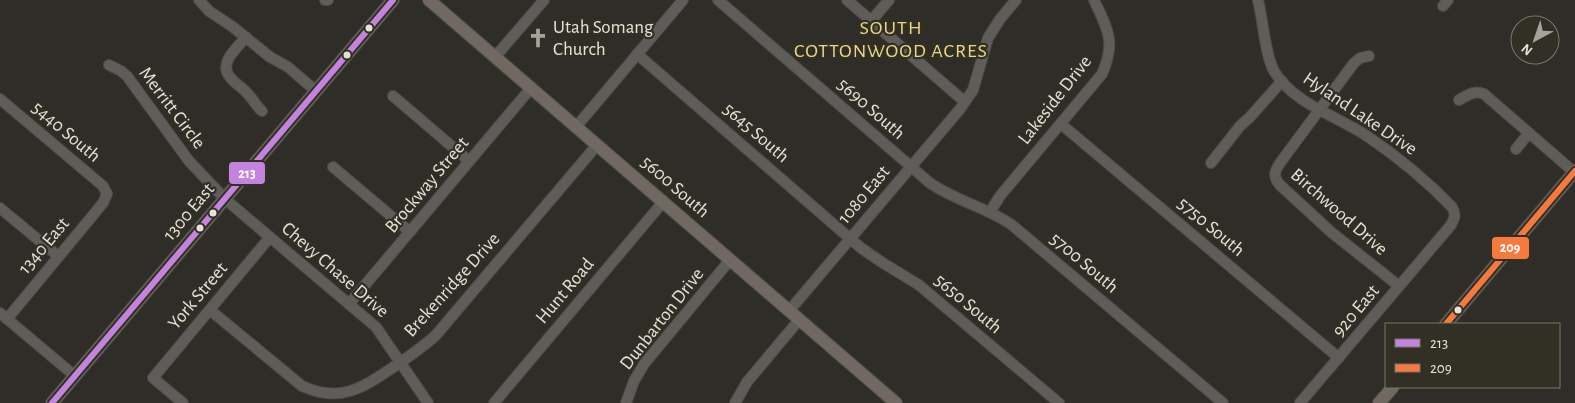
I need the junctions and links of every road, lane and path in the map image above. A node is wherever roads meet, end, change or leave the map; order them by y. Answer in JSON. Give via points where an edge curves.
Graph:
{"nodes":[{"id":1,"x":199,"y":0,"type":"edge"},
{"id":2,"x":392,"y":0,"type":"edge"},
{"id":3,"x":429,"y":0,"type":"edge"},
{"id":4,"x":544,"y":0,"type":"edge"},
{"id":5,"x":683,"y":0,"type":"edge"},
{"id":6,"x":718,"y":0,"type":"edge"},
{"id":7,"x":847,"y":0,"type":"edge"},
{"id":8,"x":889,"y":0,"type":"edge"},
{"id":9,"x":1016,"y":0,"type":"edge"},
{"id":10,"x":1094,"y":0,"type":"edge"},
{"id":11,"x":1258,"y":0,"type":"edge"},
{"id":12,"x":871,"y":20,"type":"junction"},
{"id":13,"x":246,"y":37,"type":"junction"},
{"id":14,"x":637,"y":54,"type":"junction"},
{"id":15,"x":1369,"y":56,"type":"dead end"},
{"id":16,"x":495,"y":57,"type":"junction"},
{"id":17,"x":109,"y":65,"type":"dead end"},
{"id":18,"x":1282,"y":81,"type":"junction"},
{"id":19,"x":531,"y":88,"type":"junction"},
{"id":20,"x":316,"y":91,"type":"junction"},
{"id":21,"x":392,"y":96,"type":"dead end"},
{"id":22,"x":0,"y":99,"type":"edge"},
{"id":23,"x":1459,"y":100,"type":"dead end"},
{"id":24,"x":965,"y":102,"type":"junction"},
{"id":25,"x":1320,"y":109,"type":"junction"},
{"id":26,"x":262,"y":111,"type":"dead end"},
{"id":27,"x":1061,"y":124,"type":"junction"},
{"id":28,"x":576,"y":127,"type":"junction"},
{"id":29,"x":1529,"y":134,"type":"junction"},
{"id":30,"x":597,"y":145,"type":"junction"},
{"id":31,"x":1516,"y":149,"type":"dead end"},
{"id":32,"x":469,"y":161,"type":"junction"},
{"id":33,"x":1211,"y":162,"type":"dead end"},
{"id":34,"x":333,"y":167,"type":"dead end"},
{"id":35,"x":911,"y":167,"type":"junction"},
{"id":36,"x":1574,"y":171,"type":"edge"},
{"id":37,"x":107,"y":194,"type":"joint"},
{"id":38,"x":224,"y":199,"type":"junction"},
{"id":39,"x":663,"y":202,"type":"junction"},
{"id":40,"x":0,"y":208,"type":"edge"},
{"id":41,"x":990,"y":212,"type":"junction"},
{"id":42,"x":1455,"y":217,"type":"joint"},
{"id":43,"x":410,"y":232,"type":"junction"},
{"id":44,"x":270,"y":238,"type":"junction"},
{"id":45,"x":851,"y":238,"type":"junction"},
{"id":46,"x":58,"y":256,"type":"junction"},
{"id":47,"x":730,"y":260,"type":"junction"},
{"id":48,"x":1399,"y":286,"type":"junction"},
{"id":49,"x":349,"y":304,"type":"junction"},
{"id":50,"x":210,"y":310,"type":"junction"},
{"id":51,"x":789,"y":311,"type":"junction"},
{"id":52,"x":3,"y":316,"type":"edge"},
{"id":53,"x":799,"y":320,"type":"junction"},
{"id":54,"x":1447,"y":323,"type":"edge"},
{"id":55,"x":1339,"y":358,"type":"junction"},
{"id":56,"x":401,"y":363,"type":"junction"},
{"id":57,"x":75,"y":376,"type":"junction"},
{"id":58,"x":1392,"y":388,"type":"edge"},
{"id":59,"x":52,"y":403,"type":"edge"},
{"id":60,"x":183,"y":403,"type":"edge"},
{"id":61,"x":428,"y":403,"type":"edge"},
{"id":62,"x":494,"y":403,"type":"edge"},
{"id":63,"x":626,"y":403,"type":"edge"},
{"id":64,"x":734,"y":403,"type":"edge"},
{"id":65,"x":896,"y":403,"type":"edge"},
{"id":66,"x":1059,"y":403,"type":"edge"},
{"id":67,"x":1223,"y":403,"type":"edge"},
{"id":68,"x":1300,"y":403,"type":"edge"},
{"id":69,"x":1379,"y":403,"type":"edge"}],
"edges":[{"from":1,"to":13,"type":"street"},
{"from":2,"to":20,"type":"main road","name":"1300 East"},
{"from":3,"to":16,"type":"main road","name":"5600 South"},
{"from":4,"to":16,"type":"street"},
{"from":5,"to":14,"type":"street"},
{"from":6,"to":35,"type":"street","name":"5690 South"},
{"from":7,"to":12,"type":"street"},
{"from":8,"to":12,"type":"street"},
{"from":9,"to":24,"type":"street","name":"1080 East","via":[[988,38],[978,76]]},
{"from":10,"to":27,"type":"street","name":"Lakeside Drive","via":[[1110,41],[1108,62],[1096,82]]},
{"from":11,"to":18,"type":"street","name":"Hyland Lake Drive","via":[[1271,63]]},
{"from":12,"to":24,"type":"street"},
{"from":13,"to":20,"type":"street"},
{"from":13,"to":26,"type":"street","via":[[229,58],[226,72]]},
{"from":14,"to":28,"type":"street"},
{"from":14,"to":45,"type":"street","name":"5645 South"},
{"from":15,"to":25,"type":"street","name":"Birchwood Drive","via":[[1354,63]]},
{"from":16,"to":19,"type":"main road","name":"5600 South"},
{"from":17,"to":38,"type":"street","name":"Merritt Circle","via":[[126,76],[189,162]]},
{"from":18,"to":25,"type":"street","name":"Hyland Lake Drive"},
{"from":18,"to":33,"type":"street"},
{"from":19,"to":28,"type":"main road","name":"5600 South"},
{"from":19,"to":32,"type":"street","name":"Brockway Street"},
{"from":20,"to":38,"type":"main road","name":"1300 East"},
{"from":21,"to":32,"type":"street"},
{"from":22,"to":37,"type":"street","name":"5440 South","via":[[102,186]]},
{"from":23,"to":29,"type":"street","via":[[1472,92],[1484,94]]},
{"from":24,"to":35,"type":"street","name":"1080 East"},
{"from":25,"to":42,"type":"street","name":"Hyland Lake Drive","via":[[1395,155],[1449,203]]},
{"from":25,"to":48,"type":"street","name":"Birchwood Drive","via":[[1275,170],[1275,179],[1331,232]]},
{"from":27,"to":41,"type":"street","name":"Lakeside Drive"},
{"from":27,"to":55,"type":"street","name":"5750 South"},
{"from":28,"to":30,"type":"main road","name":"5600 South"},
{"from":29,"to":31,"type":"street"},
{"from":29,"to":36,"type":"street"},
{"from":30,"to":39,"type":"main road","name":"5600 South"},
{"from":30,"to":56,"type":"street","name":"Brekenridge Drive","via":[[444,327]]},
{"from":32,"to":43,"type":"street","name":"Brockway Street"},
{"from":34,"to":43,"type":"street"},
{"from":35,"to":41,"type":"street","name":"5700 South","via":[[942,192]]},
{"from":35,"to":45,"type":"street","name":"1080 East"},
{"from":36,"to":54,"type":"main road"},
{"from":37,"to":46,"type":"street","name":"1340 East"},
{"from":38,"to":44,"type":"street","name":"Chevy Chase Drive"},
{"from":38,"to":57,"type":"main road","name":"1300 East"},
{"from":39,"to":47,"type":"main road","name":"5600 South"},
{"from":39,"to":62,"type":"street","name":"Hunt Road"},
{"from":40,"to":46,"type":"street"},
{"from":41,"to":67,"type":"street","name":"5700 South","via":[[1012,225]]},
{"from":42,"to":48,"type":"street","name":"920 East"},
{"from":43,"to":49,"type":"street","name":"Brockway Street"},
{"from":44,"to":49,"type":"street","name":"Chevy Chase Drive"},
{"from":44,"to":50,"type":"street","name":"York Street"},
{"from":45,"to":51,"type":"street","name":"1080 East"},
{"from":45,"to":66,"type":"street","name":"5650 South","via":[[870,255],[919,285]]},
{"from":46,"to":52,"type":"street","name":"1340 East"},
{"from":47,"to":51,"type":"main road","name":"5600 South"},
{"from":47,"to":63,"type":"street","name":"Dunbarton Drive","via":[[644,364]]},
{"from":48,"to":55,"type":"street","name":"920 East"},
{"from":49,"to":56,"type":"street","name":"Chevy Chase Drive","via":[[376,327]]},
{"from":50,"to":56,"type":"street","name":"Brekenridge Drive","via":[[296,382],[315,392],[336,394],[358,390]]},
{"from":50,"to":60,"type":"street","name":"York Street","via":[[153,378]]},
{"from":51,"to":53,"type":"main road","name":"5600 South"},
{"from":52,"to":57,"type":"street"},
{"from":53,"to":64,"type":"street","via":[[747,382]]},
{"from":53,"to":65,"type":"main road","name":"5600 South"},
{"from":55,"to":68,"type":"street","name":"920 East"},
{"from":56,"to":61,"type":"street","name":"Chevy Chase Drive"},
{"from":57,"to":59,"type":"main road","name":"1300 East"},
{"from":58,"to":69,"type":"main road"}]}
